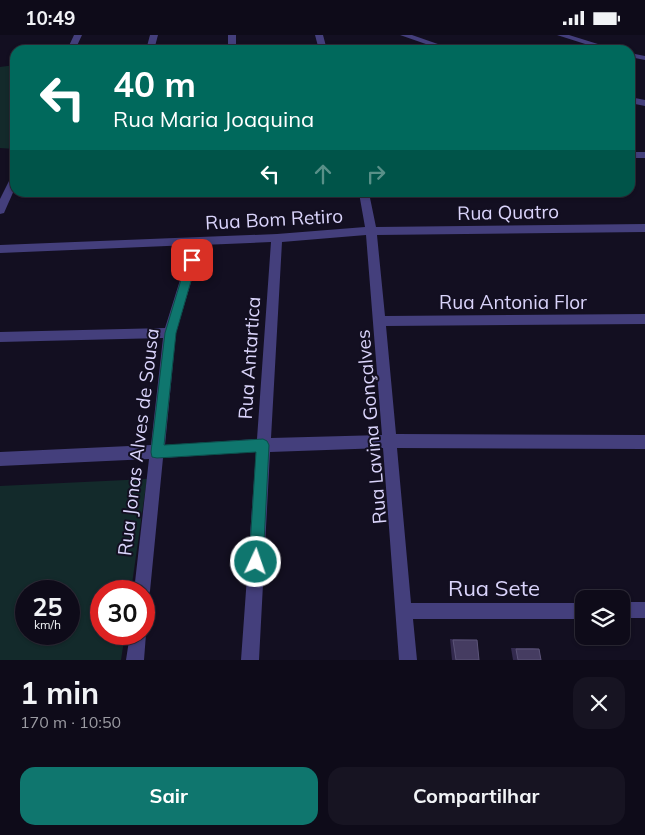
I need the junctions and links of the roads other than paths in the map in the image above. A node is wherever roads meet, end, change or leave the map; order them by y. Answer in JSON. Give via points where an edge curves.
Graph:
{"nodes":[{"id":1,"x":404,"y":35,"type":"edge"},
{"id":2,"x":561,"y":35,"type":"edge"},
{"id":3,"x":435,"y":45,"type":"edge"},
{"id":4,"x":596,"y":45,"type":"edge"},
{"id":5,"x":10,"y":188,"type":"edge"},
{"id":6,"x":365,"y":197,"type":"edge"},
{"id":7,"x":0,"y":209,"type":"edge"},
{"id":8,"x":645,"y":228,"type":"edge"},
{"id":9,"x":371,"y":231,"type":"junction"},
{"id":10,"x":276,"y":238,"type":"junction"},
{"id":11,"x":198,"y":241,"type":"junction"},
{"id":12,"x":0,"y":249,"type":"edge"},
{"id":13,"x":645,"y":319,"type":"edge"},
{"id":14,"x":380,"y":321,"type":"junction"},
{"id":15,"x":170,"y":333,"type":"junction"},
{"id":16,"x":0,"y":337,"type":"edge"},
{"id":17,"x":392,"y":441,"type":"junction"},
{"id":18,"x":645,"y":442,"type":"edge"},
{"id":19,"x":263,"y":445,"type":"junction"},
{"id":20,"x":157,"y":452,"type":"junction"},
{"id":21,"x":0,"y":459,"type":"edge"},
{"id":22,"x":143,"y":580,"type":"edge"},
{"id":23,"x":645,"y":610,"type":"edge"},
{"id":24,"x":405,"y":611,"type":"junction"},
{"id":25,"x":575,"y":611,"type":"edge"},
{"id":26,"x":630,"y":611,"type":"edge"},
{"id":27,"x":137,"y":645,"type":"edge"},
{"id":28,"x":135,"y":660,"type":"edge"},
{"id":29,"x":250,"y":660,"type":"edge"},
{"id":30,"x":408,"y":660,"type":"edge"}],
"edges":[{"from":1,"to":3,"type":"street"},
{"from":2,"to":4,"type":"street"},
{"from":5,"to":7,"type":"street"},
{"from":6,"to":9,"type":"street","name":"Rua Lavina Gonçalves"},
{"from":8,"to":9,"type":"street","name":"Rua Quatro"},
{"from":9,"to":10,"type":"street","name":"Rua Bom Retiro"},
{"from":9,"to":14,"type":"street","name":"Rua Lavina Gonçalves"},
{"from":10,"to":11,"type":"street","name":"Rua Bom Retiro"},
{"from":10,"to":19,"type":"street","name":"Rua Antartica"},
{"from":11,"to":12,"type":"street","name":"Rua Bom Retiro"},
{"from":11,"to":15,"type":"street","name":"Rua Jonas Alves de Sousa"},
{"from":13,"to":14,"type":"street","name":"Rua Antonia Flor"},
{"from":14,"to":17,"type":"street","name":"Rua Lavina Gonçalves"},
{"from":15,"to":16,"type":"street"},
{"from":15,"to":20,"type":"street","name":"Rua Jonas Alves de Sousa"},
{"from":17,"to":18,"type":"street"},
{"from":17,"to":19,"type":"street"},
{"from":17,"to":24,"type":"street","name":"Rua Lavina Gonçalves"},
{"from":19,"to":20,"type":"street"},
{"from":19,"to":29,"type":"street","name":"Rua Antartica"},
{"from":20,"to":21,"type":"street"},
{"from":20,"to":22,"type":"street","name":"Rua Jonas Alves de Sousa"},
{"from":23,"to":26,"type":"street"},
{"from":24,"to":25,"type":"street","name":"Rua Sete"},
{"from":24,"to":30,"type":"street","name":"Rua Lavina Gonçalves"},
{"from":27,"to":28,"type":"street"}]}
